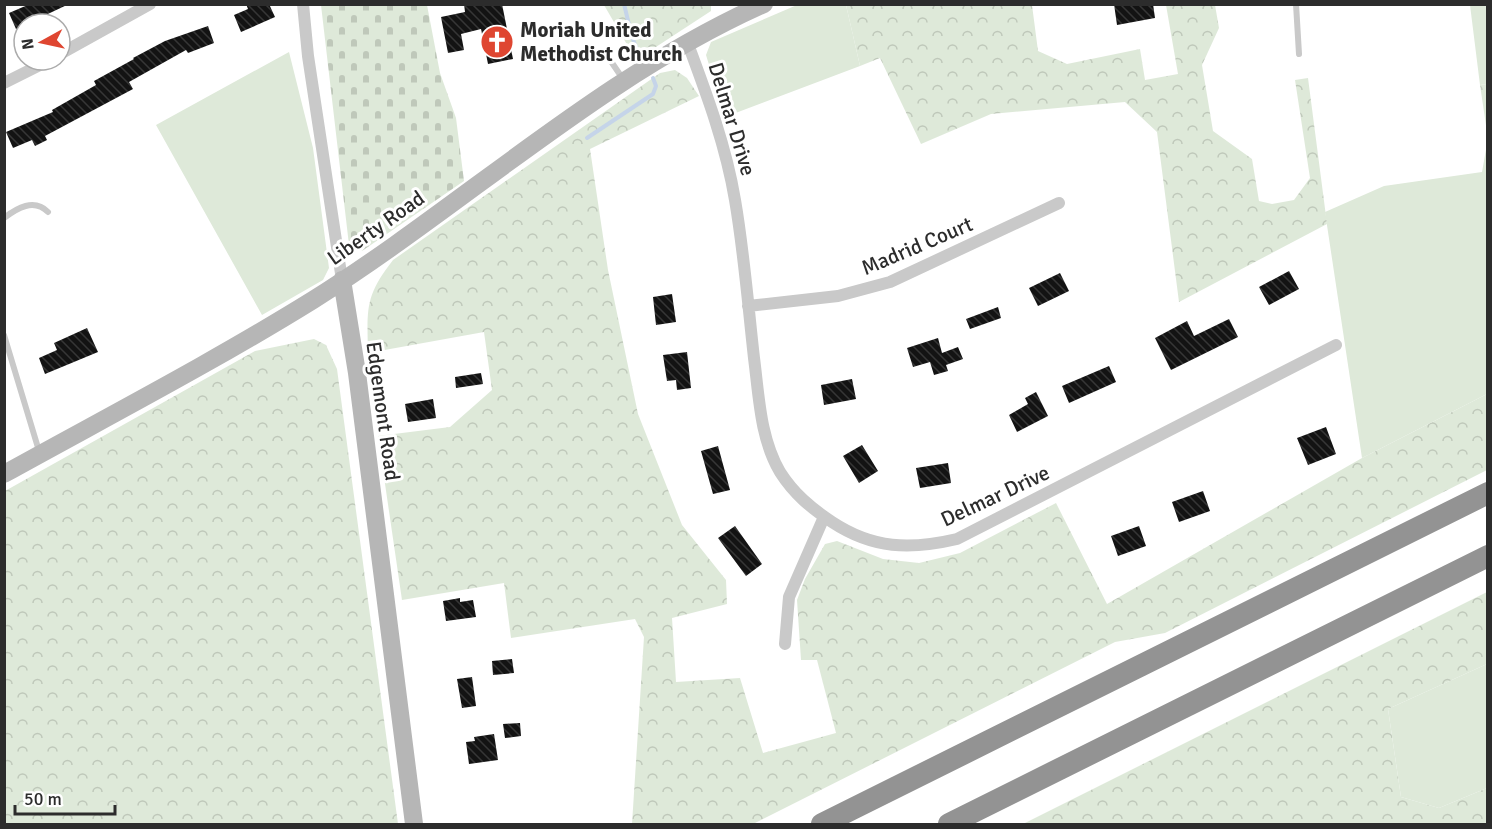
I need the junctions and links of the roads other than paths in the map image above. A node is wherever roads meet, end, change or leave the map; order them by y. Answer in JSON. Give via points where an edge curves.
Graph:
{"nodes":[{"id":1,"x":150,"y":4,"type":"edge"},
{"id":2,"x":303,"y":4,"type":"edge"},
{"id":3,"x":764,"y":4,"type":"edge"},
{"id":4,"x":1296,"y":4,"type":"edge"},
{"id":5,"x":688,"y":44,"type":"junction"},
{"id":6,"x":72,"y":47,"type":"edge"},
{"id":7,"x":1299,"y":54,"type":"dead end"},
{"id":8,"x":608,"y":57,"type":"dead end"},
{"id":9,"x":26,"y":72,"type":"edge"},
{"id":10,"x":625,"y":82,"type":"junction"},
{"id":11,"x":4,"y":83,"type":"edge"},
{"id":12,"x":1059,"y":203,"type":"dead end"},
{"id":13,"x":48,"y":212,"type":"dead end"},
{"id":14,"x":4,"y":218,"type":"edge"},
{"id":15,"x":342,"y":280,"type":"junction"},
{"id":16,"x":748,"y":306,"type":"junction"},
{"id":17,"x":4,"y":335,"type":"edge"},
{"id":18,"x":1336,"y":345,"type":"dead end"},
{"id":19,"x":40,"y":454,"type":"junction"},
{"id":20,"x":4,"y":474,"type":"edge"},
{"id":21,"x":1488,"y":493,"type":"edge"},
{"id":22,"x":824,"y":517,"type":"junction"},
{"id":23,"x":1488,"y":556,"type":"edge"},
{"id":24,"x":785,"y":644,"type":"dead end"},
{"id":25,"x":414,"y":825,"type":"edge"},
{"id":26,"x":822,"y":825,"type":"edge"},
{"id":27,"x":949,"y":825,"type":"edge"}],
"edges":[{"from":1,"to":6,"type":"street"},
{"from":2,"to":15,"type":"street","name":"Edgemont Road"},
{"from":3,"to":5,"type":"street","name":"Liberty Road"},
{"from":4,"to":7,"type":"lane"},
{"from":5,"to":10,"type":"street","name":"Liberty Road"},
{"from":5,"to":16,"type":"street","name":"Delmar Drive","via":[[728,164]]},
{"from":8,"to":10,"type":"lane"},
{"from":9,"to":11,"type":"street"},
{"from":10,"to":15,"type":"street","name":"Liberty Road"},
{"from":12,"to":16,"type":"street","name":"Madrid Court","via":[[873,288]]},
{"from":13,"to":14,"type":"lane","via":[[35,204]]},
{"from":15,"to":19,"type":"street","name":"Liberty Road"},
{"from":15,"to":25,"type":"street","name":"Edgemont Road"},
{"from":16,"to":22,"type":"street","name":"Delmar Drive","via":[[769,446],[796,494]]},
{"from":17,"to":19,"type":"lane"},
{"from":18,"to":22,"type":"street","name":"Delmar Drive","via":[[957,539],[923,547],[887,545],[849,533]]},
{"from":19,"to":20,"type":"street","name":"Liberty Road"},
{"from":21,"to":26,"type":"highway"},
{"from":22,"to":24,"type":"street","via":[[791,589]]},
{"from":23,"to":27,"type":"highway"}]}
